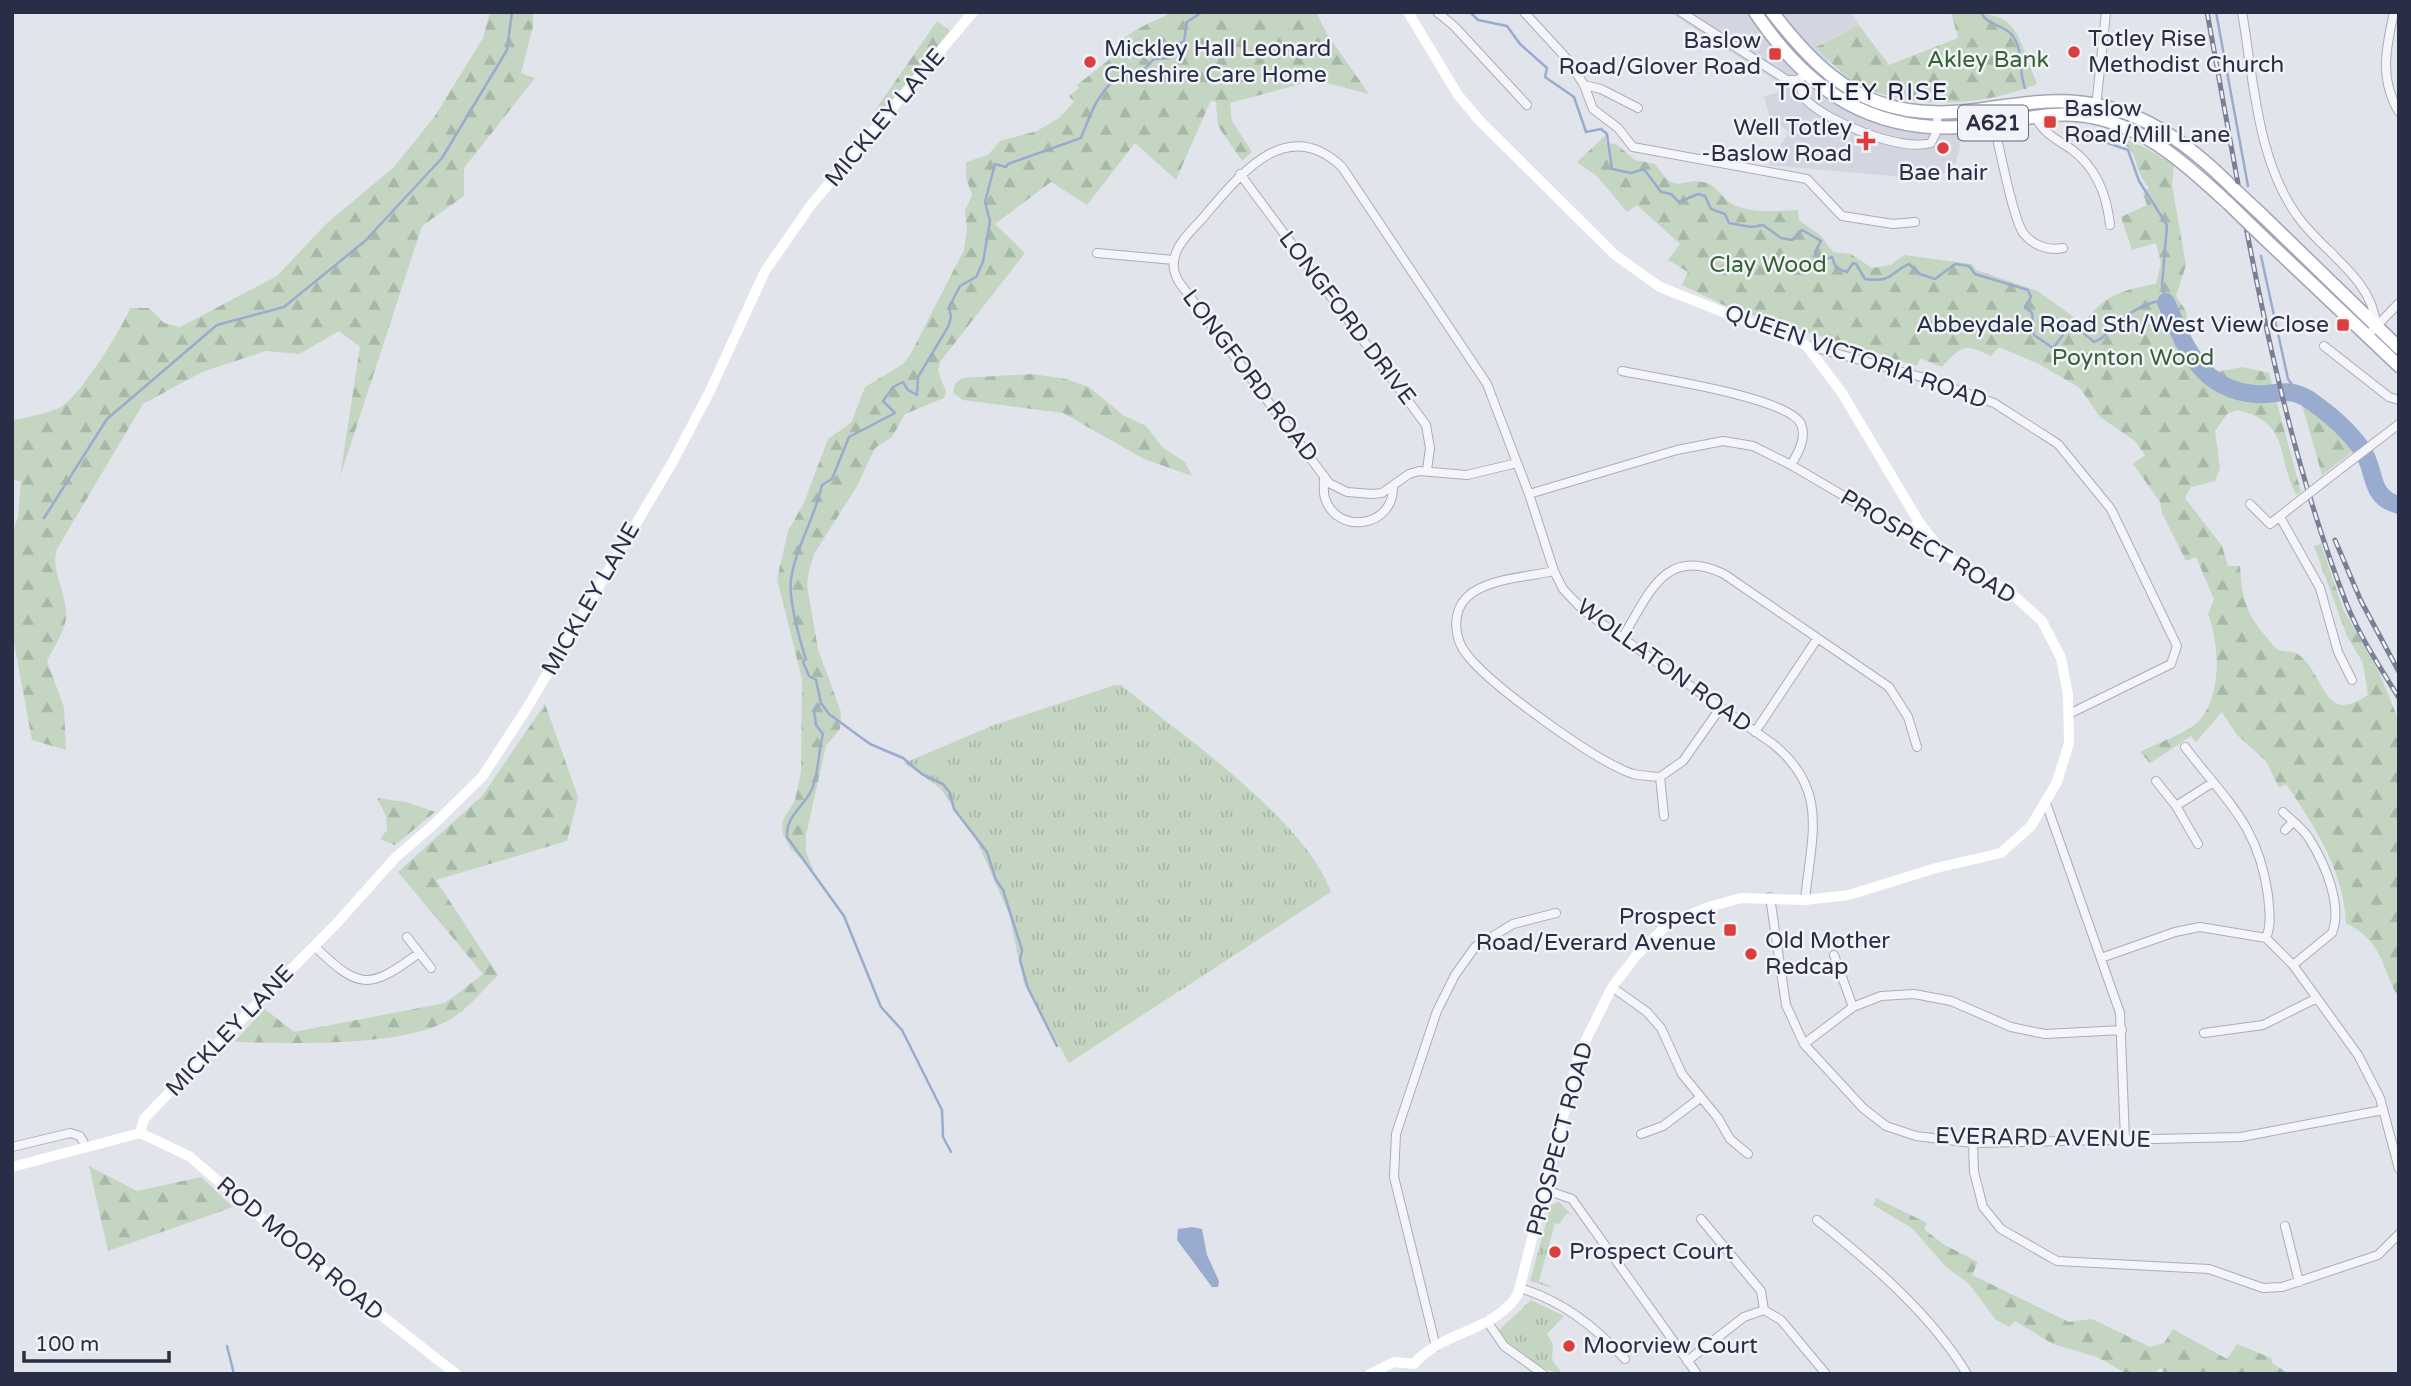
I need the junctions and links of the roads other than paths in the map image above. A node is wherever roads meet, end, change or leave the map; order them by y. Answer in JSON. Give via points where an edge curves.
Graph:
{"nodes":[{"id":1,"x":973,"y":12,"type":"edge"},
{"id":2,"x":1408,"y":12,"type":"edge"},
{"id":3,"x":1437,"y":12,"type":"edge"},
{"id":4,"x":1524,"y":12,"type":"edge"},
{"id":5,"x":1681,"y":12,"type":"edge"},
{"id":6,"x":1755,"y":12,"type":"edge"},
{"id":7,"x":1772,"y":12,"type":"edge"},
{"id":8,"x":2106,"y":12,"type":"edge"},
{"id":9,"x":2242,"y":12,"type":"edge"},
{"id":10,"x":2394,"y":12,"type":"edge"},
{"id":11,"x":1807,"y":73,"type":"junction"},
{"id":12,"x":1584,"y":85,"type":"junction"},
{"id":13,"x":1527,"y":104,"type":"dead end"},
{"id":14,"x":1639,"y":108,"type":"dead end"},
{"id":15,"x":1990,"y":108,"type":"junction"},
{"id":16,"x":1938,"y":111,"type":"junction"},
{"id":17,"x":2096,"y":111,"type":"junction"},
{"id":18,"x":2399,"y":112,"type":"edge"},
{"id":19,"x":2035,"y":116,"type":"junction"},
{"id":20,"x":1994,"y":123,"type":"junction"},
{"id":21,"x":1937,"y":127,"type":"junction"},
{"id":22,"x":1240,"y":174,"type":"junction"},
{"id":23,"x":1915,"y":222,"type":"dead end"},
{"id":24,"x":2110,"y":225,"type":"dead end"},
{"id":25,"x":2063,"y":248,"type":"dead end"},
{"id":26,"x":1097,"y":253,"type":"dead end"},
{"id":27,"x":1174,"y":260,"type":"junction"},
{"id":28,"x":2345,"y":268,"type":"junction"},
{"id":29,"x":2332,"y":281,"type":"junction"},
{"id":30,"x":2399,"y":303,"type":"edge"},
{"id":31,"x":2376,"y":325,"type":"junction"},
{"id":32,"x":2367,"y":336,"type":"junction"},
{"id":33,"x":1806,"y":345,"type":"junction"},
{"id":34,"x":2324,"y":346,"type":"dead end"},
{"id":35,"x":2399,"y":348,"type":"edge"},
{"id":36,"x":2399,"y":366,"type":"edge"},
{"id":37,"x":1622,"y":371,"type":"dead end"},
{"id":38,"x":2399,"y":400,"type":"edge"},
{"id":39,"x":2396,"y":428,"type":"edge"},
{"id":40,"x":1517,"y":463,"type":"junction"},
{"id":41,"x":1791,"y":465,"type":"junction"},
{"id":42,"x":1427,"y":470,"type":"junction"},
{"id":43,"x":1324,"y":476,"type":"junction"},
{"id":44,"x":1393,"y":487,"type":"junction"},
{"id":45,"x":1529,"y":494,"type":"junction"},
{"id":46,"x":2250,"y":505,"type":"dead end"},
{"id":47,"x":2280,"y":517,"type":"junction"},
{"id":48,"x":1919,"y":522,"type":"junction"},
{"id":49,"x":1908,"y":535,"type":"junction"},
{"id":50,"x":1945,"y":555,"type":"junction"},
{"id":51,"x":1554,"y":571,"type":"junction"},
{"id":52,"x":1622,"y":638,"type":"junction"},
{"id":53,"x":1817,"y":639,"type":"junction"},
{"id":54,"x":2352,"y":680,"type":"dead end"},
{"id":55,"x":1721,"y":707,"type":"junction"},
{"id":56,"x":2069,"y":714,"type":"junction"},
{"id":57,"x":1755,"y":732,"type":"junction"},
{"id":58,"x":1917,"y":747,"type":"dead end"},
{"id":59,"x":2185,"y":747,"type":"dead end"},
{"id":60,"x":1660,"y":777,"type":"junction"},
{"id":61,"x":2156,"y":781,"type":"dead end"},
{"id":62,"x":2212,"y":783,"type":"junction"},
{"id":63,"x":2046,"y":803,"type":"junction"},
{"id":64,"x":2176,"y":806,"type":"junction"},
{"id":65,"x":2283,"y":813,"type":"dead end"},
{"id":66,"x":1664,"y":816,"type":"dead end"},
{"id":67,"x":2293,"y":822,"type":"junction"},
{"id":68,"x":2285,"y":830,"type":"dead end"},
{"id":69,"x":2198,"y":844,"type":"dead end"},
{"id":70,"x":1770,"y":897,"type":"junction"},
{"id":71,"x":1805,"y":900,"type":"junction"},
{"id":72,"x":1550,"y":911,"type":"dead end"},
{"id":73,"x":407,"y":937,"type":"dead end"},
{"id":74,"x":2266,"y":938,"type":"junction"},
{"id":75,"x":314,"y":946,"type":"junction"},
{"id":76,"x":419,"y":953,"type":"junction"},
{"id":77,"x":1834,"y":955,"type":"dead end"},
{"id":78,"x":2101,"y":958,"type":"junction"},
{"id":79,"x":2293,"y":965,"type":"junction"},
{"id":80,"x":431,"y":968,"type":"dead end"},
{"id":81,"x":1612,"y":987,"type":"junction"},
{"id":82,"x":2317,"y":998,"type":"junction"},
{"id":83,"x":1853,"y":1007,"type":"junction"},
{"id":84,"x":2122,"y":1030,"type":"junction"},
{"id":85,"x":2204,"y":1033,"type":"dead end"},
{"id":86,"x":1804,"y":1044,"type":"junction"},
{"id":87,"x":1700,"y":1098,"type":"junction"},
{"id":88,"x":2383,"y":1110,"type":"junction"},
{"id":89,"x":140,"y":1133,"type":"junction"},
{"id":90,"x":1641,"y":1134,"type":"dead end"},
{"id":91,"x":2125,"y":1139,"type":"junction"},
{"id":92,"x":1973,"y":1143,"type":"junction"},
{"id":93,"x":12,"y":1147,"type":"edge"},
{"id":94,"x":86,"y":1147,"type":"junction"},
{"id":95,"x":1748,"y":1154,"type":"dead end"},
{"id":96,"x":12,"y":1167,"type":"edge"},
{"id":97,"x":2399,"y":1169,"type":"edge"},
{"id":98,"x":1546,"y":1190,"type":"junction"},
{"id":99,"x":1701,"y":1219,"type":"dead end"},
{"id":100,"x":1816,"y":1220,"type":"dead end"},
{"id":101,"x":2285,"y":1226,"type":"dead end"},
{"id":102,"x":2399,"y":1234,"type":"edge"},
{"id":103,"x":2299,"y":1282,"type":"junction"},
{"id":104,"x":1520,"y":1288,"type":"junction"},
{"id":105,"x":1764,"y":1310,"type":"junction"},
{"id":106,"x":1487,"y":1321,"type":"junction"},
{"id":107,"x":1436,"y":1347,"type":"junction"},
{"id":108,"x":1625,"y":1359,"type":"dead end"},
{"id":109,"x":1687,"y":1361,"type":"junction"},
{"id":110,"x":1414,"y":1369,"type":"edge"},
{"id":111,"x":456,"y":1374,"type":"edge"},
{"id":112,"x":1370,"y":1374,"type":"edge"},
{"id":113,"x":1543,"y":1374,"type":"edge"},
{"id":114,"x":1697,"y":1374,"type":"edge"},
{"id":115,"x":1826,"y":1374,"type":"edge"},
{"id":116,"x":1967,"y":1374,"type":"edge"}],
"edges":[{"from":1,"to":75,"type":"street","name":"MICKLEY LANE","via":[[811,205],[773,259],[672,463],[482,777],[395,858]]},
{"from":2,"to":33,"type":"street","name":"QUEEN VICTORIA ROAD","via":[[1458,95],[1480,121],[1615,255],[1660,287]]},
{"from":3,"to":13,"type":"street"},
{"from":4,"to":12,"type":"street","via":[[1568,60]]},
{"from":5,"to":11,"type":"street","via":[[1787,80]]},
{"from":6,"to":11,"type":"main road","number":"A621"},
{"from":7,"to":11,"type":"main road","number":"A621"},
{"from":8,"to":17,"type":"street"},
{"from":9,"to":28,"type":"street","via":[[2267,150],[2277,180],[2303,224]]},
{"from":10,"to":18,"type":"street","via":[[2385,76]]},
{"from":11,"to":16,"type":"main road","number":"A621","via":[[1895,107]]},
{"from":11,"to":21,"type":"main road","number":"A621","via":[[1831,95],[1871,115],[1910,126]]},
{"from":11,"to":21,"type":"street","via":[[1806,100],[1871,135],[1925,144],[1931,143]]},
{"from":12,"to":14,"type":"street"},
{"from":12,"to":23,"type":"street","via":[[1593,109],[1639,150],[1807,179],[1842,216],[1893,224]]},
{"from":15,"to":16,"type":"main road","number":"A621"},
{"from":15,"to":17,"type":"main road","number":"A621","via":[[2034,102]]},
{"from":15,"to":20,"type":"street"},
{"from":16,"to":21,"type":"street"},
{"from":17,"to":19,"type":"main road","number":"A621"},
{"from":17,"to":29,"type":"main road","number":"A621","bridge":true,"via":[[2125,112],[2194,151]]},
{"from":17,"to":32,"type":"main road","number":"A621","bridge":true,"via":[[2174,155]]},
{"from":19,"to":20,"type":"main road","number":"A621"},
{"from":19,"to":24,"type":"street","via":[[2047,134],[2086,162],[2108,200]]},
{"from":20,"to":21,"type":"main road","number":"A621"},
{"from":20,"to":25,"type":"street","via":[[2021,229],[2043,247]]},
{"from":22,"to":27,"type":"street","name":"LONGFORD ROAD","via":[[1179,247]]},
{"from":22,"to":40,"type":"street","name":"WOLLATON ROAD","via":[[1254,162],[1297,145],[1318,149],[1342,167],[1487,384]]},
{"from":22,"to":42,"type":"street","name":"LONGFORD DRIVE","via":[[1426,425]]},
{"from":26,"to":27,"type":"street"},
{"from":27,"to":43,"type":"street","name":"LONGFORD ROAD","via":[[1179,282]]},
{"from":28,"to":29,"type":"street"},
{"from":28,"to":31,"type":"street","via":[[2375,308]]},
{"from":29,"to":31,"type":"main road","number":"A621"},
{"from":30,"to":31,"type":"street"},
{"from":31,"to":32,"type":"street"},
{"from":31,"to":35,"type":"main road","number":"A621"},
{"from":32,"to":36,"type":"main road","number":"A621"},
{"from":33,"to":48,"type":"street","via":[[1842,393]]},
{"from":33,"to":56,"type":"street","name":"QUEEN VICTORIA ROAD","via":[[1994,402],[2058,444],[2111,509],[2177,646],[2171,664]]},
{"from":34,"to":38,"type":"street"},
{"from":37,"to":41,"type":"street","via":[[1754,398],[1785,409],[1801,423],[1803,436]]},
{"from":39,"to":47,"type":"street","bridge":true},
{"from":40,"to":42,"type":"street","via":[[1467,475]]},
{"from":40,"to":45,"type":"street","name":"WOLLATON ROAD"},
{"from":41,"to":45,"type":"street","name":"PROSPECT ROAD","via":[[1753,446],[1723,441]]},
{"from":41,"to":49,"type":"street","name":"PROSPECT ROAD"},
{"from":42,"to":44,"type":"street","name":"LONGFORD ROAD","via":[[1409,474]]},
{"from":43,"to":44,"type":"street","name":"LONGFORD ROAD","via":[[1347,492],[1372,494]]},
{"from":43,"to":44,"type":"street","name":"LONGFORD ROAD","via":[[1329,506],[1358,523],[1382,516],[1393,499]]},
{"from":45,"to":51,"type":"street","name":"WOLLATON ROAD"},
{"from":46,"to":47,"type":"street","via":[[2270,524]]},
{"from":47,"to":54,"type":"street","via":[[2320,588],[2338,652]]},
{"from":48,"to":49,"type":"street"},
{"from":48,"to":50,"type":"street"},
{"from":49,"to":50,"type":"street","name":"PROSPECT ROAD"},
{"from":50,"to":56,"type":"street","name":"PROSPECT ROAD","via":[[2011,593],[2042,621],[2061,658]]},
{"from":51,"to":52,"type":"street","name":"WOLLATON ROAD","via":[[1573,601]]},
{"from":51,"to":60,"type":"street","via":[[1475,591],[1458,611],[1457,638],[1480,668],[1545,722],[1633,774]]},
{"from":52,"to":53,"type":"street","via":[[1663,575],[1690,564],[1724,575]]},
{"from":52,"to":55,"type":"street","name":"WOLLATON ROAD"},
{"from":53,"to":57,"type":"street"},
{"from":53,"to":58,"type":"street","via":[[1889,687],[1908,717]]},
{"from":55,"to":57,"type":"street","name":"WOLLATON ROAD"},
{"from":55,"to":60,"type":"street","via":[[1683,761]]},
{"from":56,"to":63,"type":"street","name":"PROSPECT ROAD","via":[[2069,743]]},
{"from":57,"to":71,"type":"street","name":"WOLLATON ROAD","via":[[1791,758],[1812,796]]},
{"from":59,"to":62,"type":"street"},
{"from":60,"to":66,"type":"street"},
{"from":61,"to":64,"type":"street"},
{"from":62,"to":64,"type":"street"},
{"from":62,"to":74,"type":"street","via":[[2248,826],[2262,860],[2270,918]]},
{"from":63,"to":71,"type":"street","name":"PROSPECT ROAD","via":[[2031,826],[2001,853],[1849,895]]},
{"from":63,"to":78,"type":"street"},
{"from":64,"to":69,"type":"street"},
{"from":65,"to":67,"type":"street"},
{"from":67,"to":68,"type":"street"},
{"from":67,"to":79,"type":"street","via":[[2314,847],[2336,912],[2336,924],[2326,940]]},
{"from":70,"to":71,"type":"street","name":"PROSPECT ROAD"},
{"from":70,"to":81,"type":"street","name":"PROSPECT ROAD","via":[[1741,898],[1669,923]]},
{"from":70,"to":86,"type":"street","name":"EVERARD AVENUE","via":[[1786,1005]]},
{"from":72,"to":107,"type":"street","via":[[1513,924],[1475,947],[1455,975],[1437,1011],[1396,1134],[1394,1177]]},
{"from":73,"to":76,"type":"street"},
{"from":74,"to":78,"type":"street","via":[[2200,927]]},
{"from":74,"to":79,"type":"street"},
{"from":75,"to":76,"type":"street","via":[[355,979],[375,980],[391,974]]},
{"from":75,"to":89,"type":"street","name":"MICKLEY LANE","via":[[144,1119]]},
{"from":76,"to":80,"type":"street"},
{"from":77,"to":83,"type":"street"},
{"from":78,"to":84,"type":"street"},
{"from":79,"to":82,"type":"street"},
{"from":81,"to":87,"type":"street","via":[[1661,1028],[1682,1074]]},
{"from":81,"to":98,"type":"street","name":"PROSPECT ROAD","via":[[1579,1054]]},
{"from":82,"to":85,"type":"street","via":[[2263,1025]]},
{"from":82,"to":88,"type":"street","via":[[2358,1055]]},
{"from":83,"to":84,"type":"street","via":[[1881,996],[1913,994],[1951,1001],[2011,1027],[2045,1034]]},
{"from":83,"to":86,"type":"street"},
{"from":84,"to":91,"type":"street"},
{"from":86,"to":92,"type":"street","name":"EVERARD AVENUE","via":[[1831,1077],[1886,1126],[1916,1136]]},
{"from":87,"to":90,"type":"street","via":[[1663,1125]]},
{"from":87,"to":95,"type":"street","via":[[1730,1139]]},
{"from":88,"to":91,"type":"street","name":"EVERARD AVENUE","via":[[2241,1137]]},
{"from":88,"to":97,"type":"street"},
{"from":89,"to":94,"type":"street"},
{"from":89,"to":111,"type":"street","name":"ROD MOOR ROAD","via":[[189,1156]]},
{"from":91,"to":92,"type":"street","name":"EVERARD AVENUE"},
{"from":92,"to":103,"type":"street","via":[[1983,1207],[2001,1229],[2057,1261],[2209,1269],[2263,1288]]},
{"from":93,"to":94,"type":"street","via":[[71,1133]]},
{"from":94,"to":96,"type":"street"},
{"from":98,"to":104,"type":"street","name":"PROSPECT ROAD"},
{"from":98,"to":109,"type":"street","via":[[1572,1199]]},
{"from":99,"to":105,"type":"street","via":[[1761,1291]]},
{"from":100,"to":116,"type":"street","via":[[1887,1281]]},
{"from":101,"to":103,"type":"street"},
{"from":102,"to":103,"type":"street","via":[[2378,1255]]},
{"from":104,"to":106,"type":"street","name":"PROSPECT ROAD","via":[[1508,1307]]},
{"from":104,"to":108,"type":"street","via":[[1581,1317]]},
{"from":105,"to":109,"type":"street","via":[[1744,1317]]},
{"from":105,"to":115,"type":"street","via":[[1781,1320]]},
{"from":106,"to":107,"type":"street","name":"PROSPECT ROAD"},
{"from":106,"to":113,"type":"street","via":[[1504,1346]]},
{"from":107,"to":110,"type":"street","name":"PROSPECT ROAD"},
{"from":109,"to":114,"type":"street"},
{"from":110,"to":112,"type":"street","via":[[1394,1362]]}]}
